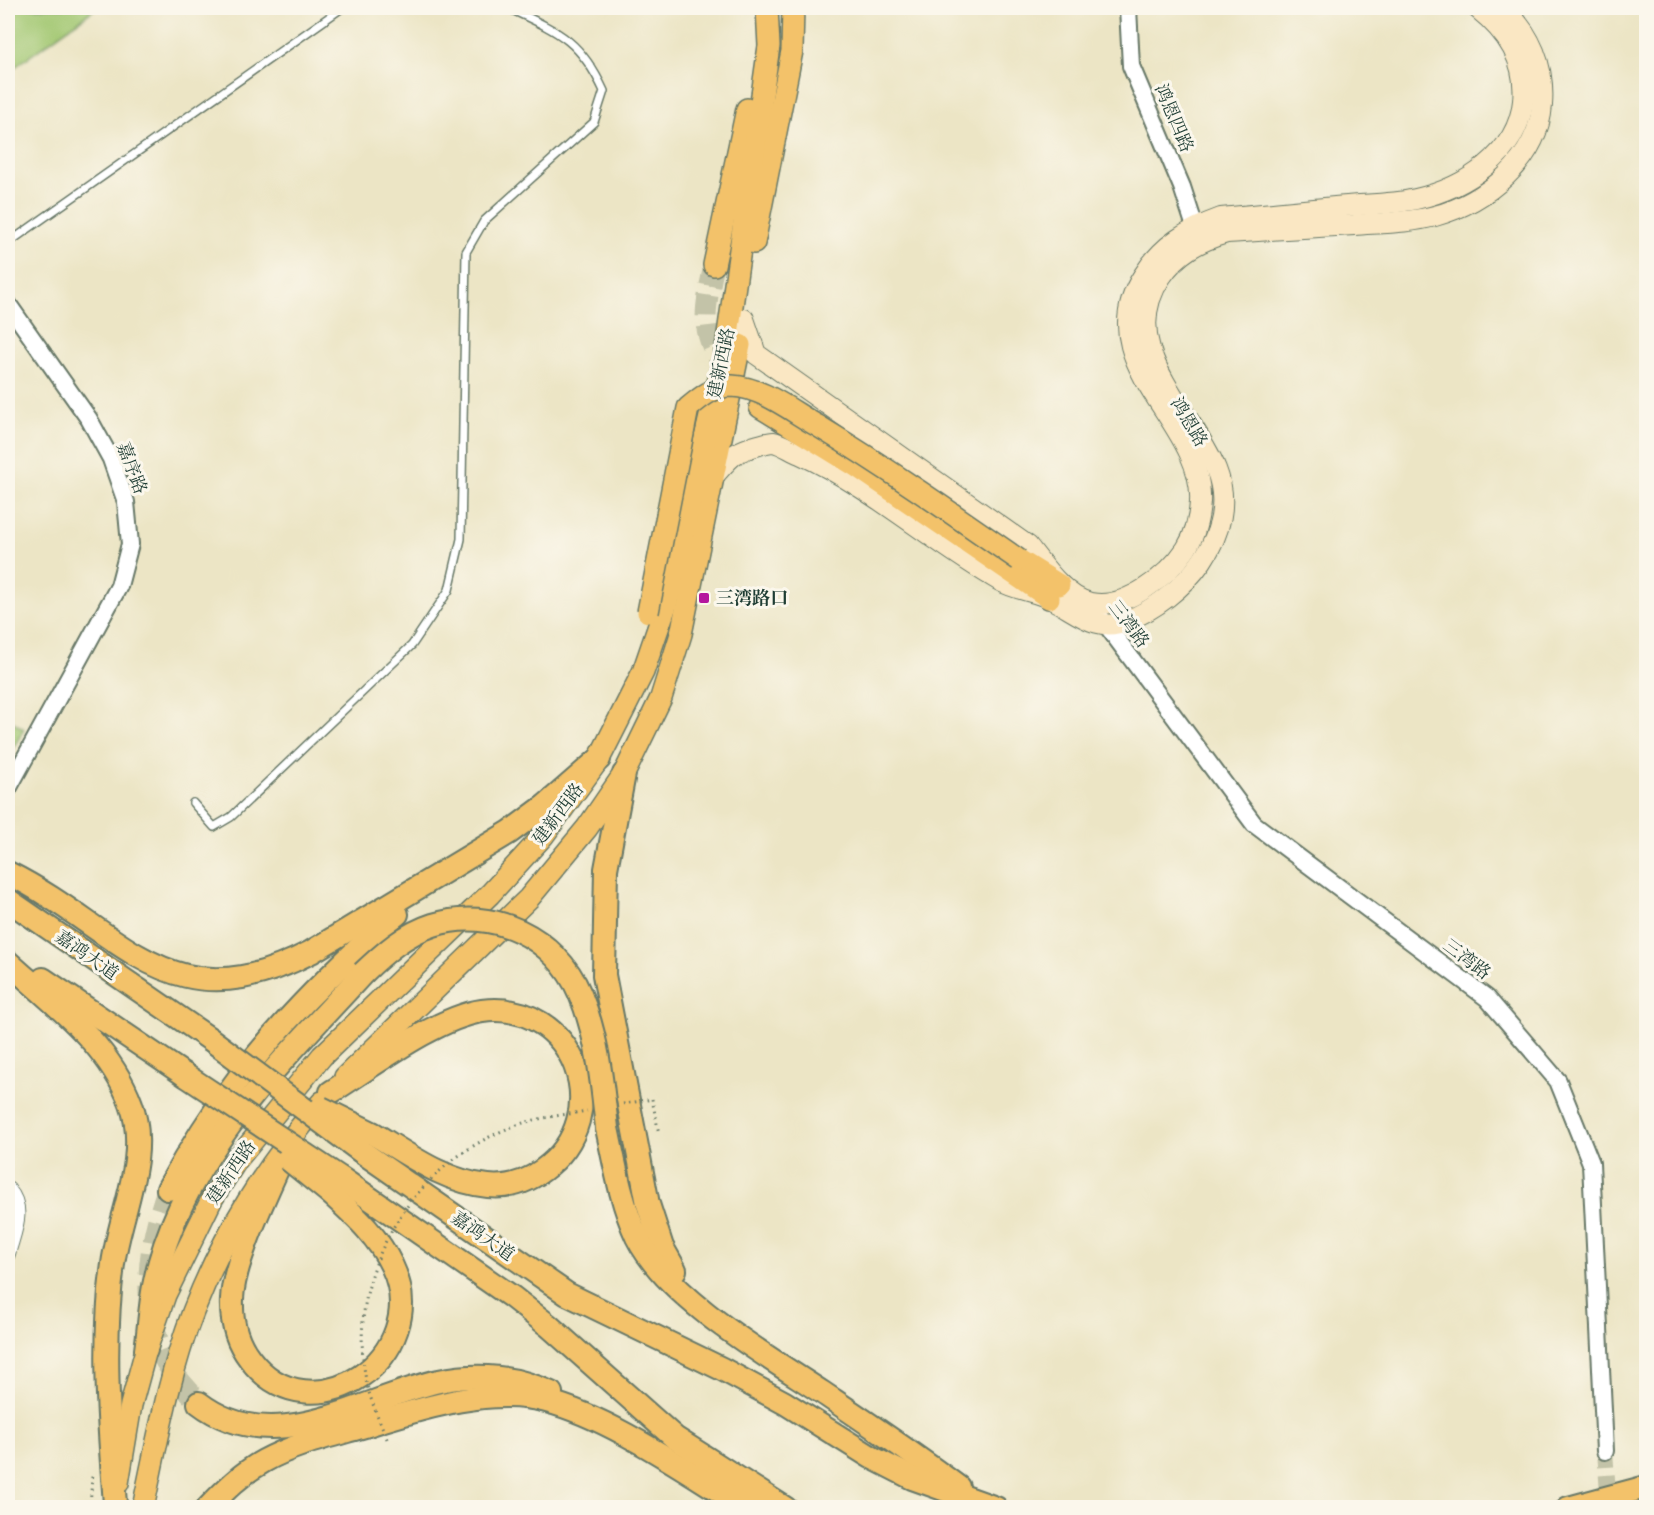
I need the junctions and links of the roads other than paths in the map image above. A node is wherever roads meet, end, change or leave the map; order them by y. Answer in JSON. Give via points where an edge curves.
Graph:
{"nodes":[{"id":1,"x":342,"y":8,"type":"edge"},
{"id":2,"x":507,"y":8,"type":"edge"},
{"id":3,"x":767,"y":8,"type":"edge"},
{"id":4,"x":793,"y":8,"type":"edge"},
{"id":5,"x":1128,"y":8,"type":"edge"},
{"id":6,"x":1478,"y":8,"type":"edge"},
{"id":7,"x":1503,"y":8,"type":"edge"},
{"id":8,"x":769,"y":46,"type":"junction"},
{"id":9,"x":1199,"y":233,"type":"junction"},
{"id":10,"x":8,"y":243,"type":"edge"},
{"id":11,"x":714,"y":265,"type":"tunnel mouth"},
{"id":12,"x":8,"y":304,"type":"edge"},
{"id":13,"x":744,"y":319,"type":"junction"},
{"id":14,"x":760,"y":406,"type":"dead end"},
{"id":15,"x":713,"y":477,"type":"junction"},
{"id":16,"x":1054,"y":591,"type":"junction"},
{"id":17,"x":1090,"y":603,"type":"junction"},
{"id":18,"x":1106,"y":626,"type":"junction"},
{"id":19,"x":626,"y":708,"type":"junction"},
{"id":20,"x":599,"y":759,"type":"junction"},
{"id":21,"x":624,"y":774,"type":"junction"},
{"id":22,"x":8,"y":789,"type":"edge"},
{"id":23,"x":193,"y":803,"type":"dead end"},
{"id":24,"x":510,"y":832,"type":"junction"},
{"id":25,"x":8,"y":873,"type":"edge"},
{"id":26,"x":8,"y":900,"type":"edge"},
{"id":27,"x":8,"y":954,"type":"edge"},
{"id":28,"x":8,"y":962,"type":"edge"},
{"id":29,"x":331,"y":1092,"type":"junction"},
{"id":30,"x":290,"y":1141,"type":"junction"},
{"id":31,"x":368,"y":1143,"type":"junction"},
{"id":32,"x":336,"y":1186,"type":"junction"},
{"id":33,"x":8,"y":1189,"type":"edge"},
{"id":34,"x":168,"y":1189,"type":"tunnel mouth"},
{"id":35,"x":8,"y":1254,"type":"edge"},
{"id":36,"x":692,"y":1300,"type":"junction"},
{"id":37,"x":146,"y":1350,"type":"junction"},
{"id":38,"x":199,"y":1403,"type":"tunnel mouth"},
{"id":39,"x":591,"y":1416,"type":"junction"},
{"id":40,"x":1605,"y":1451,"type":"tunnel mouth"},
{"id":41,"x":1647,"y":1487,"type":"edge"},
{"id":42,"x":987,"y":1505,"type":"edge"},
{"id":43,"x":115,"y":1506,"type":"edge"},
{"id":44,"x":143,"y":1508,"type":"edge"},
{"id":45,"x":208,"y":1508,"type":"edge"},
{"id":46,"x":747,"y":1508,"type":"edge"},
{"id":47,"x":785,"y":1508,"type":"edge"},
{"id":48,"x":1568,"y":1508,"type":"edge"}],
"edges":[{"from":1,"to":10,"type":"lane"},
{"from":2,"to":23,"type":"lane","via":[[560,32],[584,55],[604,91],[594,123],[484,221],[466,252],[461,539],[449,590],[412,645],[231,818],[214,827]]},
{"from":3,"to":8,"type":"main road","name":"建新西路"},
{"from":4,"to":13,"type":"main road","name":"建新西路","via":[[792,51],[754,244]]},
{"from":5,"to":9,"type":"street","name":"鸿恩四路","via":[[1131,66]]},
{"from":6,"to":9,"type":"main road","name":"鸿恩路","via":[[1510,41],[1521,62],[1525,85],[1516,130],[1485,167],[1462,183],[1415,200],[1221,218]]},
{"from":7,"to":9,"type":"main road","name":"鸿恩路","via":[[1517,21],[1536,52],[1543,94],[1541,116],[1534,138],[1520,160],[1482,196],[1415,221]]},
{"from":8,"to":11,"type":"main road","via":[[747,109]]},
{"from":8,"to":19,"type":"main road","name":"建新西路","via":[[726,348],[666,605]]},
{"from":9,"to":17,"type":"main road","name":"鸿恩路","via":[[1174,240],[1153,260],[1137,285],[1130,309],[1129,335],[1135,361],[1198,475],[1197,523],[1186,548],[1171,567],[1148,585],[1109,603]]},
{"from":9,"to":18,"type":"main road","name":"鸿恩路","via":[[1151,292],[1145,333],[1162,377],[1217,471],[1222,497],[1219,522],[1212,543],[1182,585],[1141,614]]},
{"from":12,"to":22,"type":"street","name":"嘉序路","via":[[89,419],[111,459],[126,502],[130,544],[120,586]]},
{"from":13,"to":15,"type":"main road","name":"建新西路"},
{"from":13,"to":16,"type":"main road","via":[[756,354],[1028,546]]},
{"from":14,"to":16,"type":"main road"},
{"from":15,"to":16,"type":"main road","via":[[736,451],[773,442],[827,467],[1002,583]]},
{"from":15,"to":21,"type":"main road","name":"建新西路","via":[[681,634],[661,698]]},
{"from":16,"to":17,"type":"main road"},
{"from":16,"to":18,"type":"main road","via":[[1089,621]]},
{"from":16,"to":19,"type":"main road","bridge":true,"via":[[1019,560],[915,488],[757,390],[730,386],[707,392],[688,408]]},
{"from":17,"to":18,"type":"street","name":"三湾路"},
{"from":18,"to":40,"type":"street","name":"三湾路","via":[[1254,824],[1487,998],[1558,1082],[1591,1163]]},
{"from":19,"to":20,"type":"main road","name":"建新西路"},
{"from":20,"to":24,"type":"highway"},
{"from":20,"to":37,"type":"main road","name":"建新西路","via":[[515,868],[322,1056],[236,1161],[207,1208],[165,1295]]},
{"from":21,"to":29,"type":"main road","name":"建新西路","via":[[587,828],[529,898]]},
{"from":21,"to":36,"type":"highway","via":[[606,869],[604,975],[648,1204],[662,1247]]},
{"from":24,"to":25,"type":"highway","via":[[285,966],[234,980],[207,981],[162,968]]},
{"from":24,"to":34,"type":"highway","via":[[375,931],[291,1015],[212,1112]]},
{"from":26,"to":31,"type":"highway","name":"嘉鸿大道","bridge":true,"via":[[272,1084]]},
{"from":27,"to":32,"type":"highway","name":"嘉鸿大道","bridge":true},
{"from":28,"to":43,"type":"highway","via":[[99,1049],[124,1087],[135,1124],[136,1158],[112,1264],[109,1313],[107,1407]]},
{"from":29,"to":30,"type":"main road","name":"建新西路"},
{"from":29,"to":31,"type":"highway","via":[[434,1028],[479,1011],[499,1010],[525,1015],[547,1028],[568,1051],[580,1080],[580,1118],[574,1135],[550,1165],[519,1184],[486,1186],[449,1177]]},
{"from":30,"to":32,"type":"highway","via":[[240,1261],[232,1311],[238,1340],[254,1365],[275,1382],[302,1391],[332,1390],[358,1378],[391,1346],[400,1319],[399,1285],[385,1253]]},
{"from":30,"to":44,"type":"main road","name":"建新西路","via":[[238,1219],[193,1312],[168,1396]]},
{"from":31,"to":42,"type":"highway","name":"嘉鸿大道","via":[[567,1294],[722,1369],[912,1478]]},
{"from":32,"to":47,"type":"highway","name":"嘉鸿大道","via":[[512,1297],[675,1438]]},
{"from":33,"to":35,"type":"street","via":[[19,1211]]},
{"from":36,"to":37,"type":"highway","bridge":true,"via":[[657,1266],[638,1238],[622,1196],[602,1119],[599,1058],[580,994],[567,971],[535,939],[517,928],[454,919],[432,925],[388,949],[250,1097],[190,1188],[177,1216],[154,1286]]},
{"from":36,"to":42,"type":"highway","via":[[722,1326]]},
{"from":37,"to":43,"type":"main road","name":"建新西路","via":[[131,1405]]},
{"from":38,"to":39,"type":"highway","via":[[230,1422],[284,1426],[325,1419],[441,1381],[483,1376],[518,1380]]},
{"from":39,"to":45,"type":"highway","via":[[529,1398],[491,1398],[421,1409],[312,1441],[265,1461],[231,1484]]},
{"from":39,"to":46,"type":"highway"},
{"from":41,"to":48,"type":"highway"}]}
